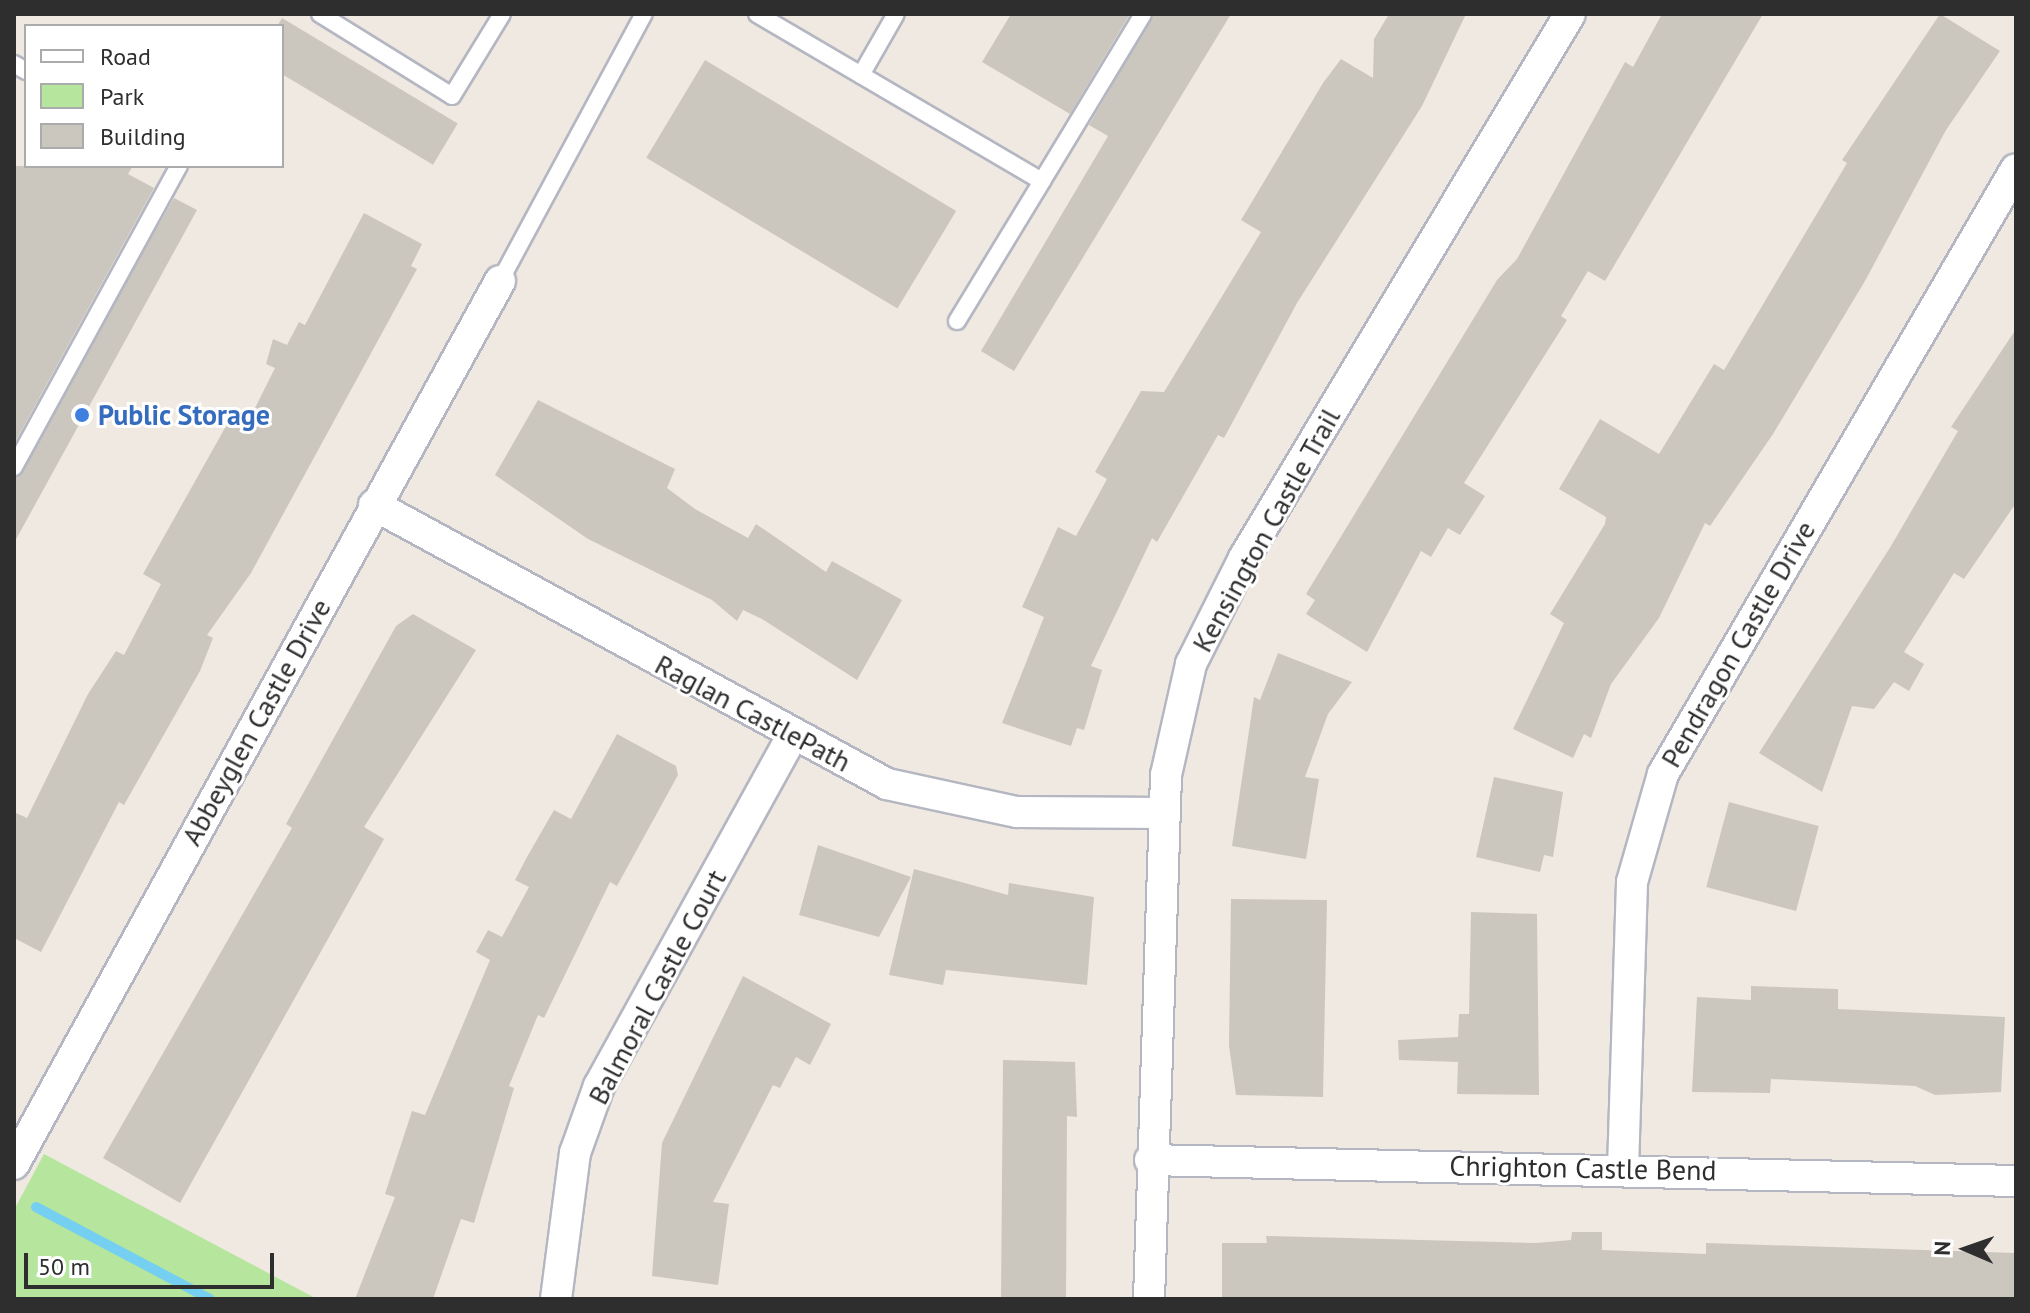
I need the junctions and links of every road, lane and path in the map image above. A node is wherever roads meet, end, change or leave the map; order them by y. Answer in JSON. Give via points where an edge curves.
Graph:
{"nodes":[{"id":1,"x":320,"y":14,"type":"edge"},
{"id":2,"x":502,"y":14,"type":"edge"},
{"id":3,"x":644,"y":14,"type":"edge"},
{"id":4,"x":757,"y":14,"type":"edge"},
{"id":5,"x":896,"y":14,"type":"edge"},
{"id":6,"x":1143,"y":14,"type":"edge"},
{"id":7,"x":1570,"y":14,"type":"edge"},
{"id":8,"x":861,"y":75,"type":"junction"},
{"id":9,"x":178,"y":168,"type":"edge"},
{"id":10,"x":2016,"y":169,"type":"edge"},
{"id":11,"x":1042,"y":181,"type":"junction"},
{"id":12,"x":500,"y":281,"type":"joint"},
{"id":13,"x":957,"y":321,"type":"dead end"},
{"id":14,"x":14,"y":467,"type":"edge"},
{"id":15,"x":374,"y":505,"type":"junction"},
{"id":16,"x":792,"y":737,"type":"junction"},
{"id":17,"x":1164,"y":813,"type":"junction"},
{"id":18,"x":1150,"y":1160,"type":"junction"},
{"id":19,"x":14,"y":1164,"type":"edge"},
{"id":20,"x":1623,"y":1169,"type":"junction"},
{"id":21,"x":2016,"y":1181,"type":"edge"},
{"id":22,"x":556,"y":1299,"type":"edge"},
{"id":23,"x":1149,"y":1299,"type":"edge"}],
"edges":[{"from":1,"to":2,"type":"lane","via":[[452,96]]},
{"from":3,"to":12,"type":"lane"},
{"from":4,"to":8,"type":"lane"},
{"from":5,"to":8,"type":"lane"},
{"from":6,"to":11,"type":"lane"},
{"from":7,"to":17,"type":"street","name":"Kensington Castle Trail","via":[[1210,622],[1176,710]]},
{"from":8,"to":11,"type":"lane"},
{"from":9,"to":14,"type":"lane"},
{"from":10,"to":20,"type":"street","name":"Pendragon Castle Drive","via":[[1663,774],[1632,882]]},
{"from":11,"to":13,"type":"lane"},
{"from":12,"to":15,"type":"street","name":"Abbeyglen Castle Drive"},
{"from":15,"to":16,"type":"street","name":"Raglan CastlePath"},
{"from":15,"to":19,"type":"street","name":"Abbeyglen Castle Drive"},
{"from":16,"to":17,"type":"street","name":"Raglan CastlePath","via":[[887,784],[955,802],[1017,812]]},
{"from":16,"to":22,"type":"street","name":"Balmoral Castle Court","via":[[599,1086],[575,1153]]},
{"from":17,"to":18,"type":"street","name":"Kensington Castle Trail"},
{"from":18,"to":20,"type":"street","name":"Chrighton Castle Bend"},
{"from":18,"to":23,"type":"street","name":"Kensington Castle Trail"},
{"from":20,"to":21,"type":"street","name":"Chrighton Castle Bend"}]}
